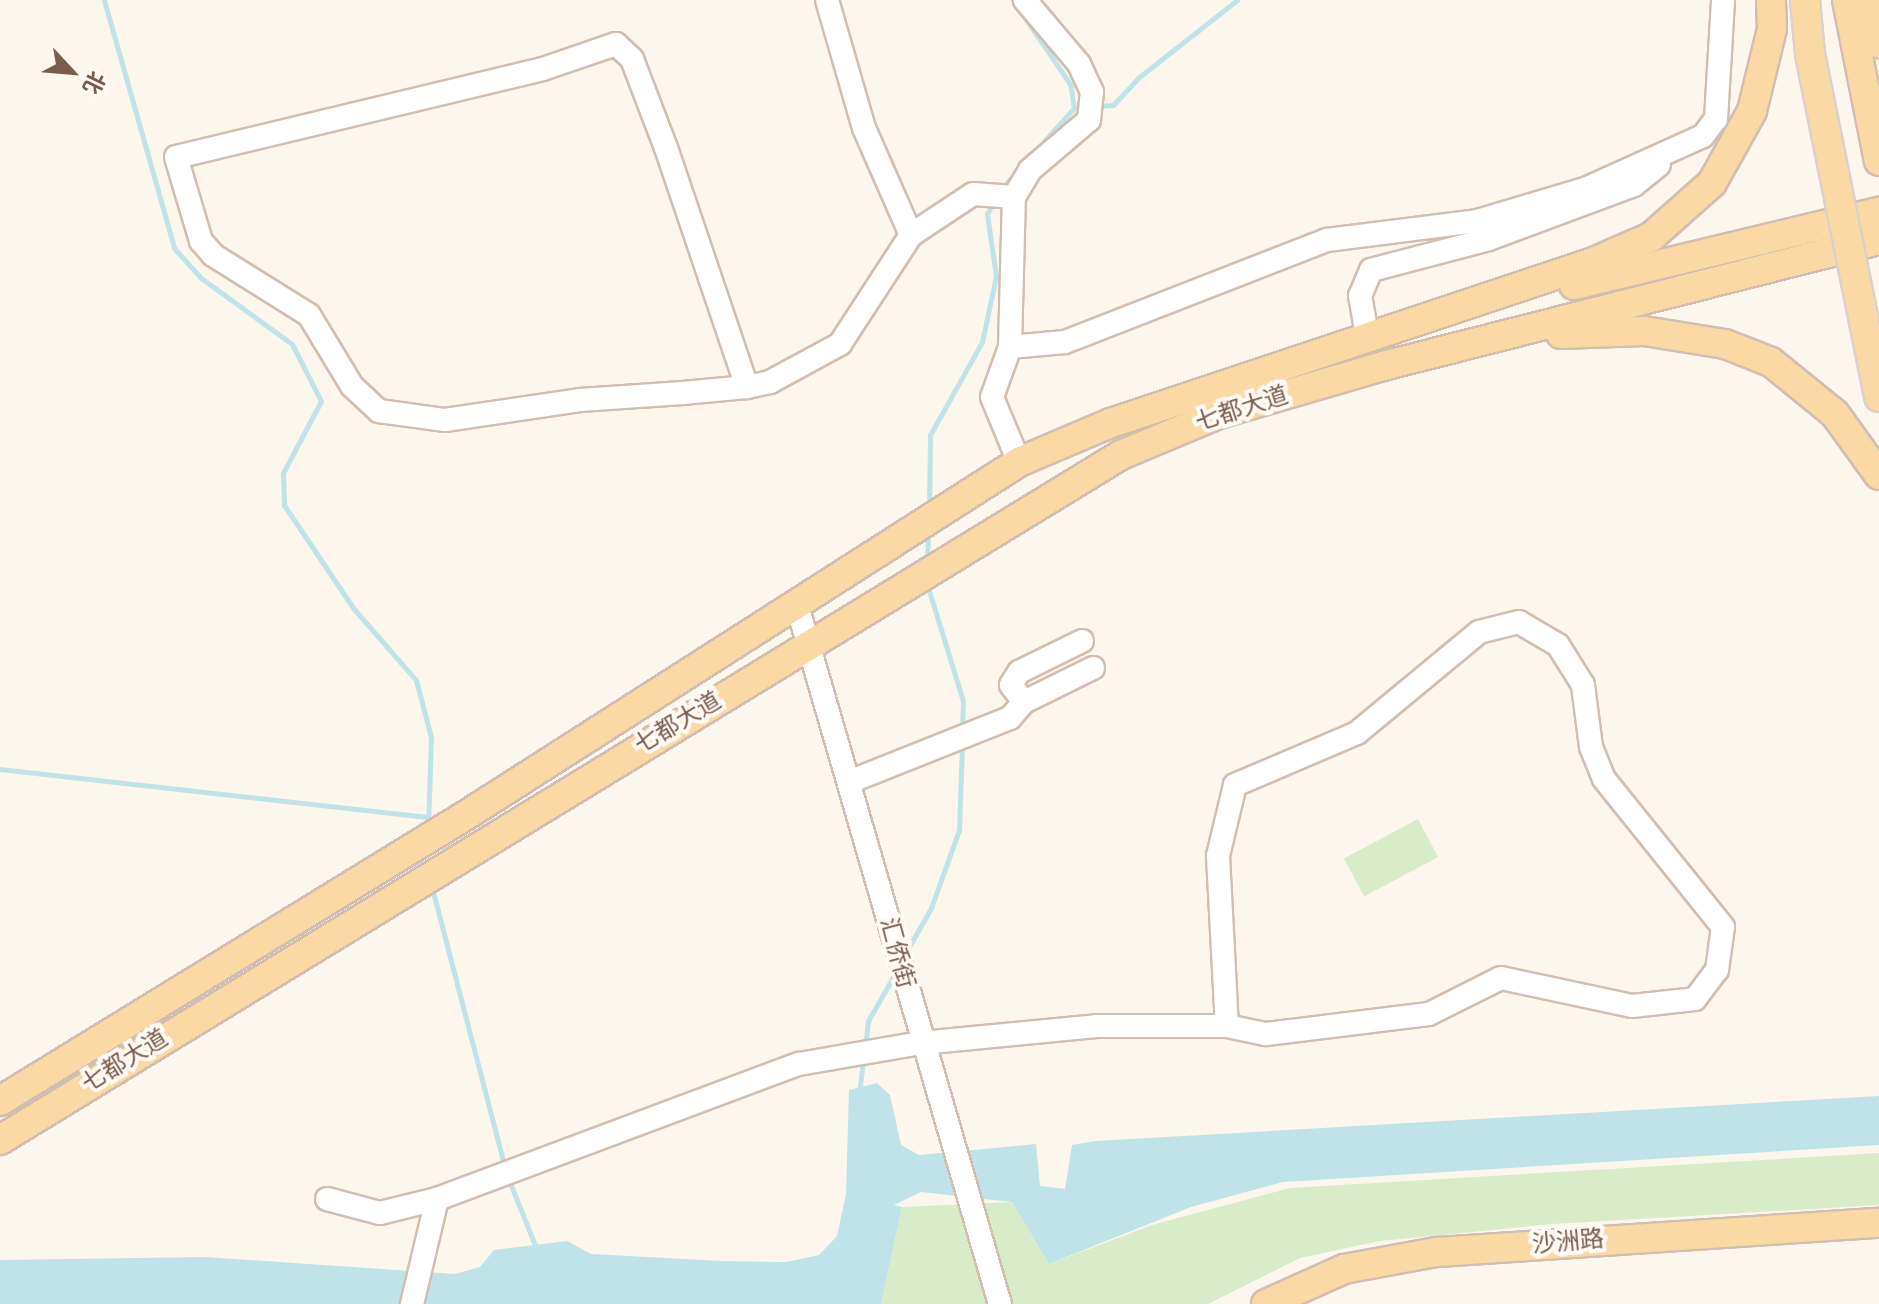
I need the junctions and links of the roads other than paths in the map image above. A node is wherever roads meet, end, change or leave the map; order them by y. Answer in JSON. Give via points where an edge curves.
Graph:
{"nodes":[{"id":1,"x":827,"y":0,"type":"edge"},
{"id":2,"x":1025,"y":0,"type":"edge"},
{"id":3,"x":1723,"y":0,"type":"edge"},
{"id":4,"x":1771,"y":0,"type":"edge"},
{"id":5,"x":1805,"y":0,"type":"edge"},
{"id":6,"x":1847,"y":0,"type":"edge"},
{"id":7,"x":1872,"y":0,"type":"edge"},
{"id":8,"x":1879,"y":43,"type":"edge"},
{"id":9,"x":1682,"y":147,"type":"junction"},
{"id":10,"x":1879,"y":161,"type":"edge"},
{"id":11,"x":1009,"y":196,"type":"junction"},
{"id":12,"x":1879,"y":212,"type":"edge"},
{"id":13,"x":911,"y":235,"type":"junction"},
{"id":14,"x":1879,"y":240,"type":"edge"},
{"id":15,"x":1367,"y":335,"type":"junction"},
{"id":16,"x":1010,"y":347,"type":"junction"},
{"id":17,"x":1383,"y":366,"type":"junction"},
{"id":18,"x":747,"y":387,"type":"junction"},
{"id":19,"x":1879,"y":397,"type":"edge"},
{"id":20,"x":1019,"y":462,"type":"junction"},
{"id":21,"x":1879,"y":475,"type":"edge"},
{"id":22,"x":796,"y":602,"type":"junction"},
{"id":23,"x":1082,"y":641,"type":"dead end"},
{"id":24,"x":809,"y":643,"type":"junction"},
{"id":25,"x":1093,"y":668,"type":"dead end"},
{"id":26,"x":1017,"y":710,"type":"junction"},
{"id":27,"x":849,"y":782,"type":"junction"},
{"id":28,"x":1227,"y":1026,"type":"junction"},
{"id":29,"x":921,"y":1043,"type":"junction"},
{"id":30,"x":0,"y":1101,"type":"edge"},
{"id":31,"x":0,"y":1140,"type":"edge"},
{"id":32,"x":327,"y":1199,"type":"dead end"},
{"id":33,"x":437,"y":1199,"type":"junction"},
{"id":34,"x":1879,"y":1223,"type":"edge"},
{"id":35,"x":412,"y":1304,"type":"edge"},
{"id":36,"x":1000,"y":1304,"type":"edge"},
{"id":37,"x":1266,"y":1304,"type":"edge"}],
"edges":[{"from":1,"to":13,"type":"street","via":[[864,128]]},
{"from":2,"to":11,"type":"street","via":[[1079,64],[1092,92],[1089,120],[1030,170]]},
{"from":3,"to":9,"type":"street","via":[[1716,119]]},
{"from":4,"to":15,"type":"main road","via":[[1772,29],[1752,111],[1712,183],[1651,237],[1591,263]]},
{"from":5,"to":19,"type":"main road","bridge":true,"via":[[1813,69]]},
{"from":6,"to":10,"type":"main road"},
{"from":7,"to":8,"type":"main road"},
{"from":9,"to":15,"type":"street","via":[[1634,185],[1489,239],[1371,270],[1360,296]]},
{"from":9,"to":16,"type":"street","via":[[1585,189],[1477,221],[1327,240],[1065,342]]},
{"from":11,"to":13,"type":"street","via":[[980,193]]},
{"from":11,"to":16,"type":"street"},
{"from":12,"to":15,"type":"main road"},
{"from":13,"to":18,"type":"street","via":[[840,344],[793,372]]},
{"from":14,"to":17,"type":"main road"},
{"from":15,"to":20,"type":"main road","name":"七都大道","via":[[1111,423]]},
{"from":16,"to":20,"type":"street","via":[[992,397]]},
{"from":17,"to":21,"type":"main road","via":[[1576,332],[1644,331],[1725,344],[1771,362],[1835,414]]},
{"from":17,"to":24,"type":"main road","name":"七都大道","via":[[1219,414],[1121,455]]},
{"from":18,"to":18,"type":"street","via":[[580,400],[472,419],[379,411],[352,386],[309,315],[201,241],[176,157],[543,69],[599,45],[616,44],[632,59],[661,133]]},
{"from":20,"to":22,"type":"main road","name":"七都大道"},
{"from":22,"to":24,"type":"street","name":"汇侨街"},
{"from":22,"to":30,"type":"main road","name":"七都大道","via":[[468,814]]},
{"from":23,"to":26,"type":"street","via":[[1019,672],[1011,685]]},
{"from":24,"to":27,"type":"street","name":"汇侨街"},
{"from":24,"to":31,"type":"main road","name":"七都大道"},
{"from":25,"to":26,"type":"street"},
{"from":26,"to":27,"type":"street"},
{"from":27,"to":29,"type":"street","name":"汇侨街"},
{"from":28,"to":28,"type":"street","via":[[1266,1034],[1429,1014],[1501,978],[1632,1006],[1695,999],[1717,970],[1723,927],[1604,779],[1591,747],[1583,685],[1558,645],[1519,622],[1479,632],[1357,733],[1235,785],[1218,856]]},
{"from":28,"to":29,"type":"street","via":[[1096,1026]]},
{"from":29,"to":33,"type":"street","via":[[799,1064]]},
{"from":29,"to":36,"type":"street","name":"汇侨街"},
{"from":32,"to":33,"type":"street","via":[[380,1213]]},
{"from":33,"to":35,"type":"street"},
{"from":34,"to":37,"type":"main road","name":"沙洲路","via":[[1437,1252],[1344,1269]]}]}
